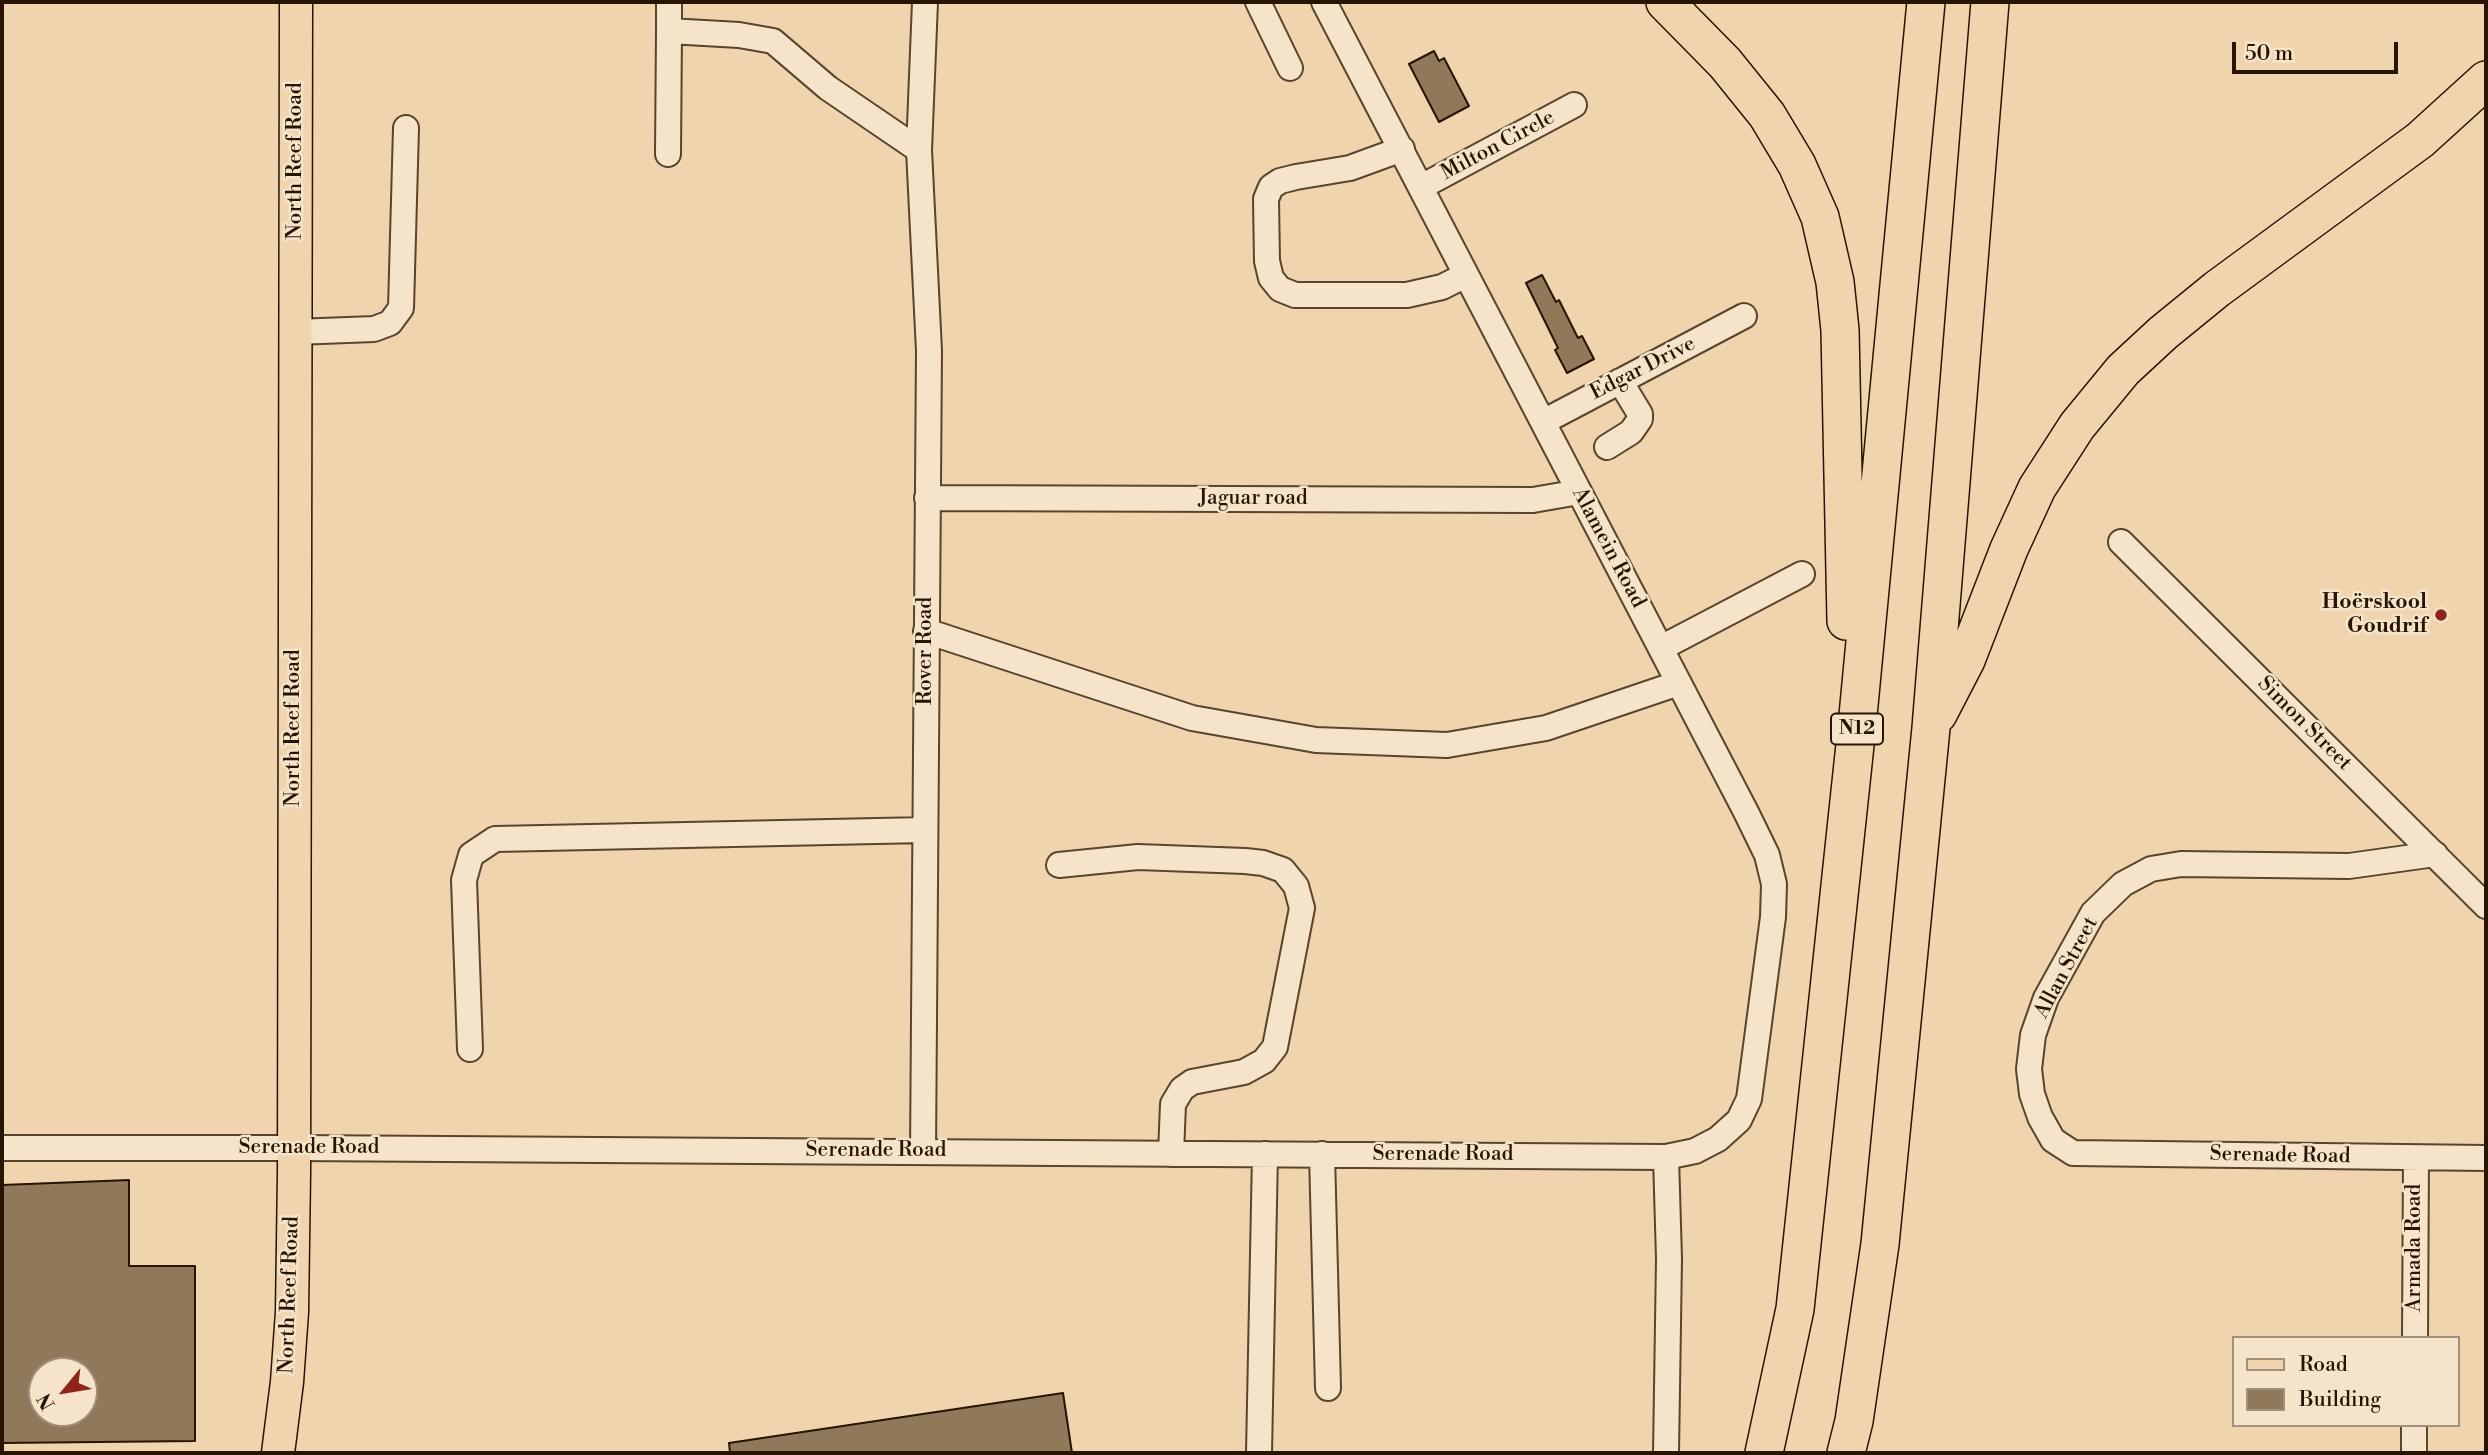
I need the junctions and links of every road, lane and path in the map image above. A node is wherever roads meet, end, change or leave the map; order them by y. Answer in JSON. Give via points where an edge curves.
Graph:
{"nodes":[{"id":1,"x":296,"y":2,"type":"edge"},
{"id":2,"x":669,"y":2,"type":"edge"},
{"id":3,"x":926,"y":2,"type":"edge"},
{"id":4,"x":1258,"y":2,"type":"edge"},
{"id":5,"x":1324,"y":2,"type":"edge"},
{"id":6,"x":1665,"y":2,"type":"edge"},
{"id":7,"x":1926,"y":2,"type":"edge"},
{"id":8,"x":1990,"y":2,"type":"edge"},
{"id":9,"x":669,"y":31,"type":"junction"},
{"id":10,"x":1290,"y":68,"type":"dead end"},
{"id":11,"x":2486,"y":80,"type":"edge"},
{"id":12,"x":1574,"y":105,"type":"dead end"},
{"id":13,"x":406,"y":128,"type":"dead end"},
{"id":14,"x":1402,"y":149,"type":"junction"},
{"id":15,"x":919,"y":150,"type":"junction"},
{"id":16,"x":668,"y":154,"type":"dead end"},
{"id":17,"x":1421,"y":187,"type":"junction"},
{"id":18,"x":1466,"y":275,"type":"junction"},
{"id":19,"x":1744,"y":316,"type":"dead end"},
{"id":20,"x":295,"y":332,"type":"junction"},
{"id":21,"x":1620,"y":381,"type":"junction"},
{"id":22,"x":1543,"y":422,"type":"junction"},
{"id":23,"x":1607,"y":447,"type":"dead end"},
{"id":24,"x":1579,"y":492,"type":"junction"},
{"id":25,"x":927,"y":498,"type":"junction"},
{"id":26,"x":2121,"y":542,"type":"dead end"},
{"id":27,"x":1802,"y":574,"type":"dead end"},
{"id":28,"x":926,"y":631,"type":"junction"},
{"id":29,"x":1661,"y":648,"type":"junction"},
{"id":30,"x":1679,"y":682,"type":"junction"},
{"id":31,"x":1857,"y":726,"type":"junction"},
{"id":32,"x":1931,"y":728,"type":"junction"},
{"id":33,"x":925,"y":830,"type":"junction"},
{"id":34,"x":2435,"y":854,"type":"junction"},
{"id":35,"x":1059,"y":865,"type":"dead end"},
{"id":36,"x":2486,"y":906,"type":"edge"},
{"id":37,"x":470,"y":1049,"type":"dead end"},
{"id":38,"x":1739,"y":1120,"type":"joint"},
{"id":39,"x":2,"y":1148,"type":"edge"},
{"id":40,"x":293,"y":1148,"type":"junction"},
{"id":41,"x":923,"y":1152,"type":"junction"},
{"id":42,"x":2073,"y":1153,"type":"joint"},
{"id":43,"x":1171,"y":1154,"type":"junction"},
{"id":44,"x":1265,"y":1154,"type":"junction"},
{"id":45,"x":1322,"y":1154,"type":"junction"},
{"id":46,"x":1666,"y":1157,"type":"junction"},
{"id":47,"x":2416,"y":1158,"type":"junction"},
{"id":48,"x":2486,"y":1158,"type":"edge"},
{"id":49,"x":2415,"y":1336,"type":"edge"},
{"id":50,"x":1328,"y":1388,"type":"dead end"},
{"id":51,"x":2414,"y":1427,"type":"edge"},
{"id":52,"x":278,"y":1453,"type":"edge"},
{"id":53,"x":1259,"y":1453,"type":"edge"},
{"id":54,"x":1666,"y":1453,"type":"edge"},
{"id":55,"x":1763,"y":1453,"type":"edge"},
{"id":56,"x":1846,"y":1453,"type":"edge"},
{"id":57,"x":2414,"y":1453,"type":"edge"}],
"edges":[{"from":1,"to":20,"type":"main road","name":"North Reef Road"},
{"from":2,"to":9,"type":"street"},
{"from":3,"to":15,"type":"street","name":"Rover Road"},
{"from":4,"to":10,"type":"street"},
{"from":5,"to":14,"type":"street","name":"Alamein Road"},
{"from":6,"to":31,"type":"highway","via":[[1725,63],[1767,115],[1797,164],[1820,217],[1840,330],[1846,665]]},
{"from":7,"to":31,"type":"highway","number":"N12"},
{"from":8,"to":32,"type":"highway"},
{"from":9,"to":15,"type":"street","via":[[773,41],[828,88]]},
{"from":9,"to":16,"type":"street"},
{"from":11,"to":32,"type":"highway","via":[[2420,141],[2217,289],[2123,370],[2077,426],[2037,488],[1966,660]]},
{"from":12,"to":17,"type":"street","name":"Milton Circle"},
{"from":13,"to":20,"type":"street","via":[[401,309],[390,323],[374,329]]},
{"from":14,"to":17,"type":"street","name":"Alamein Road"},
{"from":14,"to":18,"type":"street","via":[[1350,168],[1296,177],[1270,187],[1266,199],[1270,278],[1295,295],[1407,295]]},
{"from":15,"to":25,"type":"street","name":"Rover Road","via":[[929,351]]},
{"from":17,"to":18,"type":"street","name":"Alamein Road"},
{"from":18,"to":22,"type":"street","name":"Alamein Road"},
{"from":19,"to":21,"type":"street","name":"Edgar Drive"},
{"from":20,"to":40,"type":"main road","name":"North Reef Road"},
{"from":21,"to":22,"type":"street","name":"Edgar Drive"},
{"from":21,"to":23,"type":"street","via":[[1640,419],[1631,432]]},
{"from":22,"to":24,"type":"street","name":"Alamein Road"},
{"from":24,"to":25,"type":"street","name":"Jaguar road","via":[[1534,500]]},
{"from":24,"to":29,"type":"street","name":"Alamein Road"},
{"from":25,"to":28,"type":"street","name":"Rover Road"},
{"from":26,"to":34,"type":"street","name":"Simon Street"},
{"from":27,"to":29,"type":"street"},
{"from":28,"to":30,"type":"street","via":[[1192,718],[1316,740],[1447,745],[1546,728]]},
{"from":28,"to":33,"type":"street","name":"Rover Road"},
{"from":29,"to":30,"type":"street","name":"Alamein Road"},
{"from":30,"to":38,"type":"street","name":"Alamein Road","via":[[1752,823],[1774,884],[1749,1100]]},
{"from":31,"to":55,"type":"highway","number":"N12","via":[[1795,1309]]},
{"from":32,"to":56,"type":"highway","via":[[1880,1244]]},
{"from":33,"to":37,"type":"street","via":[[495,839],[471,855],[464,880]]},
{"from":33,"to":41,"type":"street","name":"Rover Road"},
{"from":34,"to":36,"type":"street","name":"Simon Street"},
{"from":34,"to":42,"type":"street","name":"Allan Street","via":[[2349,866],[2181,864],[2151,869],[2123,884],[2093,913],[2046,998],[2033,1035],[2032,1094],[2053,1140]]},
{"from":35,"to":43,"type":"street","via":[[1138,858],[1245,861],[1283,870],[1296,886],[1302,908],[1275,1047],[1264,1061],[1244,1072],[1192,1082],[1182,1089],[1173,1104]]},
{"from":38,"to":46,"type":"street","name":"Serenade Road","via":[[1695,1151]]},
{"from":39,"to":40,"type":"street","name":"Serenade Road"},
{"from":40,"to":41,"type":"street","name":"Serenade Road"},
{"from":40,"to":52,"type":"main road","name":"North Reef Road","via":[[292,1312]]},
{"from":41,"to":43,"type":"street","name":"Serenade Road"},
{"from":42,"to":47,"type":"street","name":"Serenade Road"},
{"from":43,"to":44,"type":"street","name":"Serenade Road"},
{"from":44,"to":45,"type":"street","name":"Serenade Road"},
{"from":44,"to":53,"type":"street"},
{"from":45,"to":46,"type":"street","name":"Serenade Road"},
{"from":45,"to":50,"type":"street"},
{"from":46,"to":54,"type":"street"},
{"from":47,"to":48,"type":"street","name":"Serenade Road"},
{"from":47,"to":49,"type":"street","name":"Armada Road"},
{"from":51,"to":57,"type":"street"}]}
